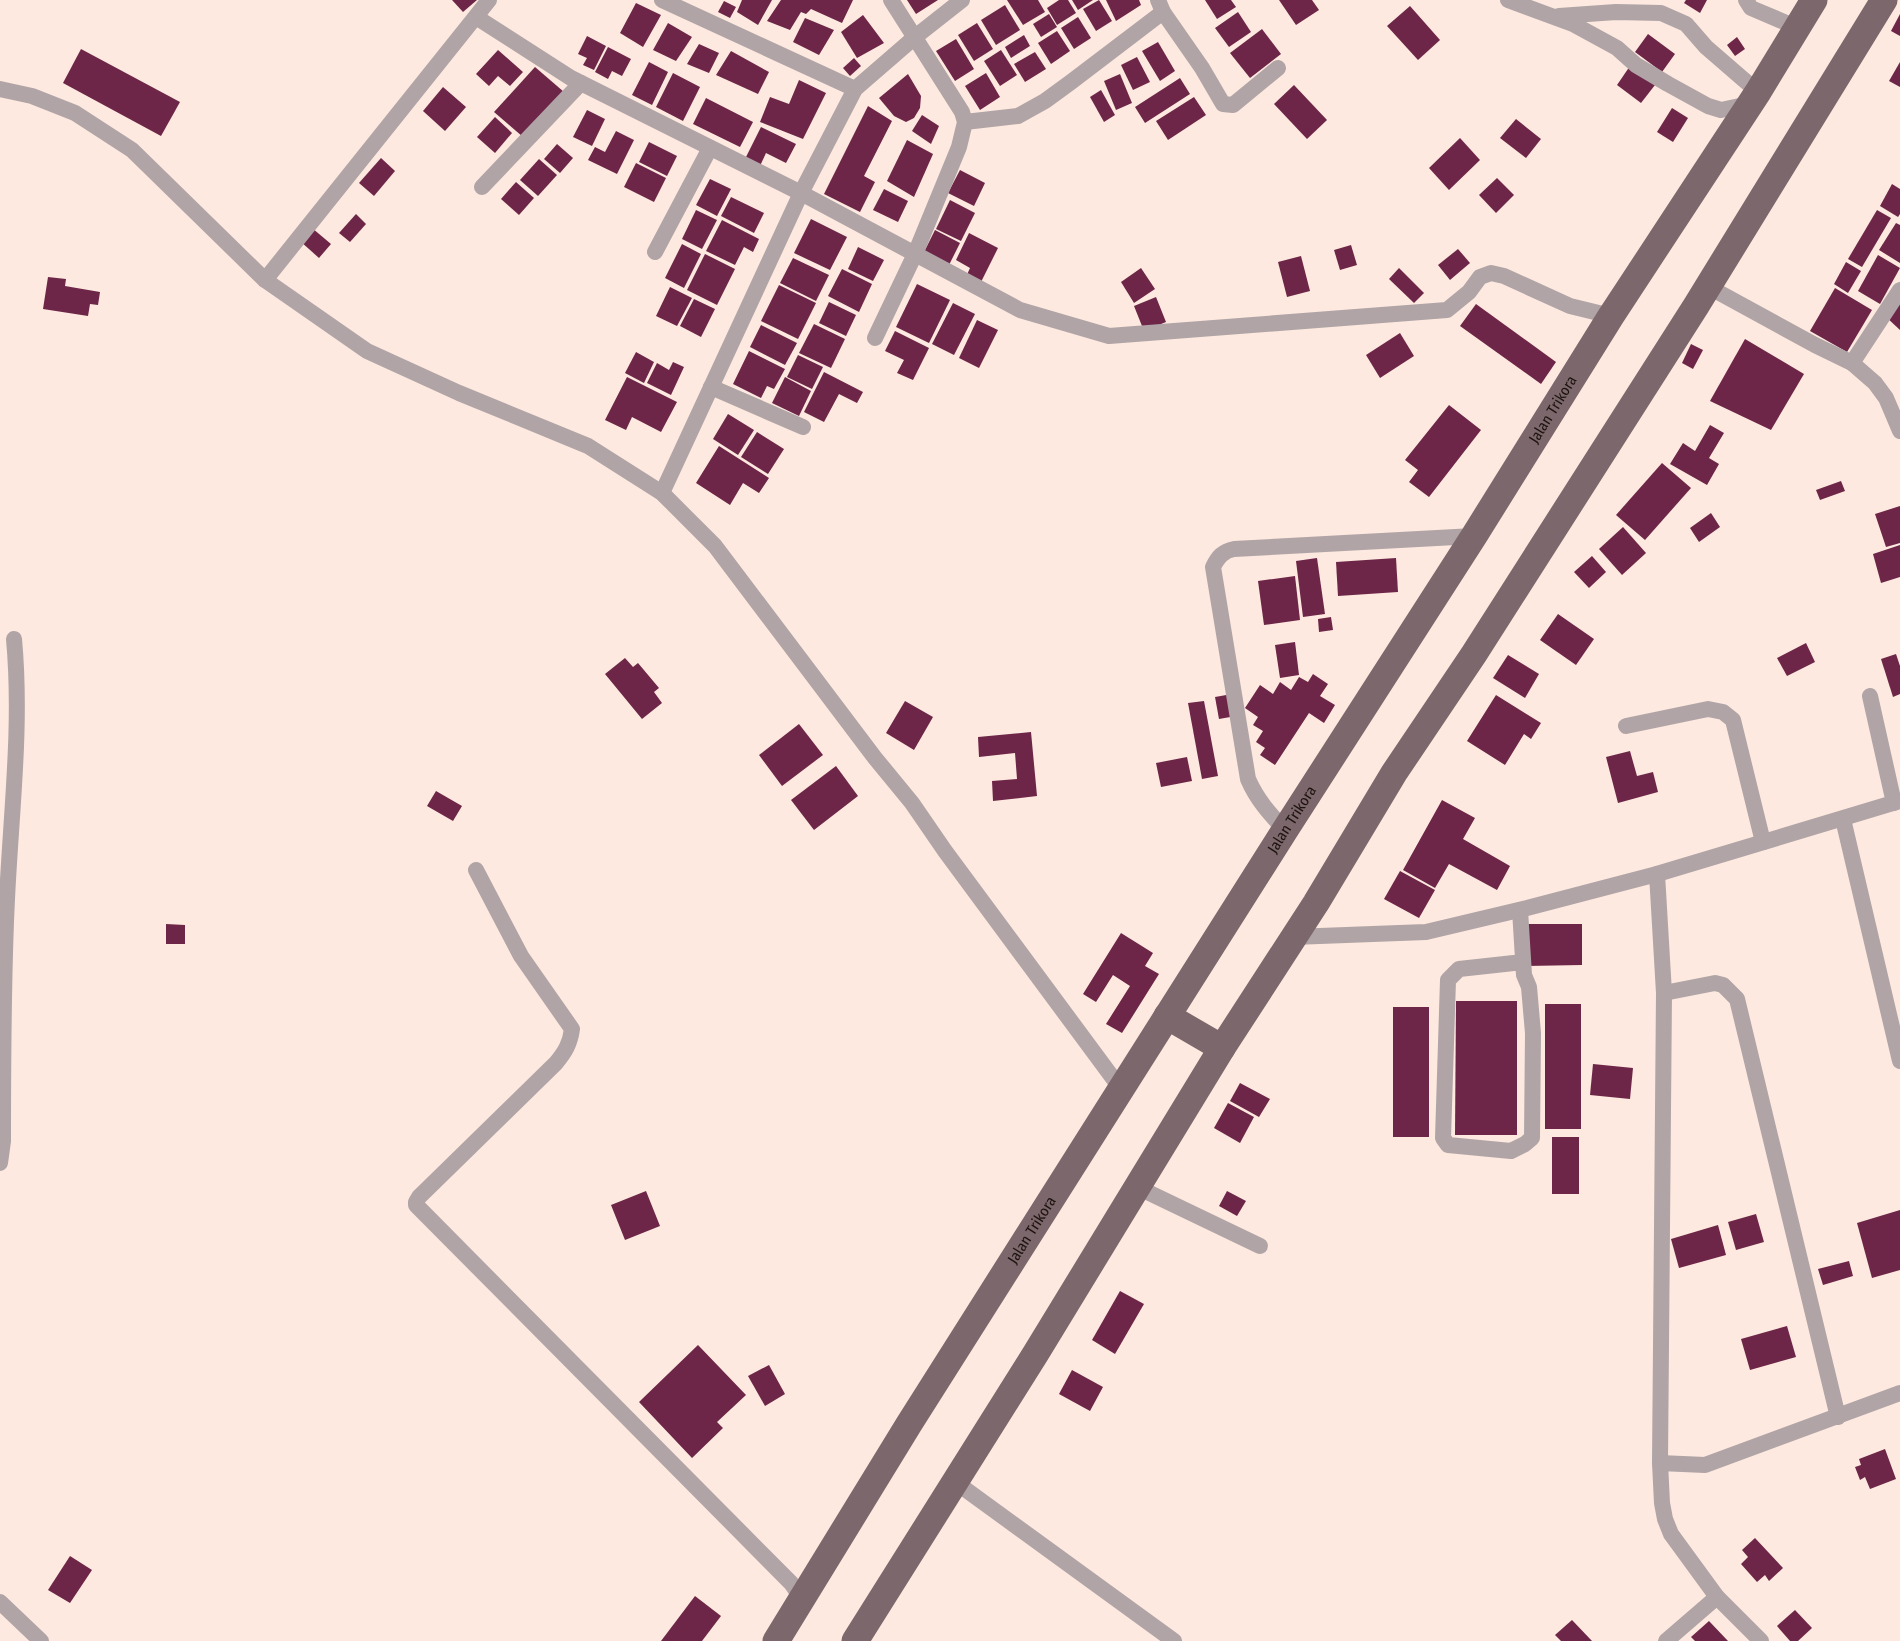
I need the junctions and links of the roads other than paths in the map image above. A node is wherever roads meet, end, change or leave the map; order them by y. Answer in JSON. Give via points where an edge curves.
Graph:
{"nodes":[{"id":1,"x":489,"y":0,"type":"edge"},
{"id":2,"x":662,"y":0,"type":"edge"},
{"id":3,"x":891,"y":0,"type":"edge"},
{"id":4,"x":962,"y":0,"type":"edge"},
{"id":5,"x":1508,"y":0,"type":"edge"},
{"id":6,"x":1746,"y":0,"type":"edge"},
{"id":7,"x":1814,"y":0,"type":"edge"},
{"id":8,"x":1884,"y":0,"type":"edge"},
{"id":9,"x":1161,"y":6,"type":"edge"},
{"id":10,"x":1552,"y":16,"type":"junction"},
{"id":11,"x":476,"y":17,"type":"junction"},
{"id":12,"x":1796,"y":27,"type":"junction"},
{"id":13,"x":915,"y":37,"type":"junction"},
{"id":14,"x":1278,"y":68,"type":"dead end"},
{"id":15,"x":581,"y":83,"type":"junction"},
{"id":16,"x":0,"y":89,"type":"edge"},
{"id":17,"x":855,"y":89,"type":"junction"},
{"id":18,"x":1754,"y":98,"type":"junction"},
{"id":19,"x":965,"y":122,"type":"junction"},
{"id":20,"x":710,"y":148,"type":"junction"},
{"id":21,"x":482,"y":187,"type":"dead end"},
{"id":22,"x":801,"y":193,"type":"junction"},
{"id":23,"x":655,"y":252,"type":"dead end"},
{"id":24,"x":915,"y":254,"type":"junction"},
{"id":25,"x":265,"y":280,"type":"junction"},
{"id":26,"x":1707,"y":286,"type":"junction"},
{"id":27,"x":1900,"y":290,"type":"edge"},
{"id":28,"x":1611,"y":316,"type":"junction"},
{"id":29,"x":875,"y":338,"type":"dead end"},
{"id":30,"x":1852,"y":363,"type":"junction"},
{"id":31,"x":711,"y":387,"type":"junction"},
{"id":32,"x":803,"y":428,"type":"dead end"},
{"id":33,"x":1900,"y":431,"type":"edge"},
{"id":34,"x":662,"y":493,"type":"junction"},
{"id":35,"x":1474,"y":536,"type":"junction"},
{"id":36,"x":14,"y":639,"type":"dead end"},
{"id":37,"x":1870,"y":696,"type":"dead end"},
{"id":38,"x":1626,"y":726,"type":"dead end"},
{"id":39,"x":1897,"y":802,"type":"edge"},
{"id":40,"x":1843,"y":819,"type":"junction"},
{"id":41,"x":1285,"y":830,"type":"junction"},
{"id":42,"x":1763,"y":842,"type":"junction"},
{"id":43,"x":476,"y":870,"type":"dead end"},
{"id":44,"x":1657,"y":874,"type":"junction"},
{"id":45,"x":1520,"y":910,"type":"junction"},
{"id":46,"x":1293,"y":937,"type":"junction"},
{"id":47,"x":1523,"y":962,"type":"junction"},
{"id":48,"x":1664,"y":993,"type":"junction"},
{"id":49,"x":1167,"y":1016,"type":"junction"},
{"id":50,"x":1222,"y":1048,"type":"junction"},
{"id":51,"x":1900,"y":1061,"type":"edge"},
{"id":52,"x":1121,"y":1089,"type":"junction"},
{"id":53,"x":0,"y":1163,"type":"edge"},
{"id":54,"x":1137,"y":1186,"type":"junction"},
{"id":55,"x":1260,"y":1246,"type":"dead end"},
{"id":56,"x":1900,"y":1394,"type":"edge"},
{"id":57,"x":1838,"y":1417,"type":"junction"},
{"id":58,"x":1660,"y":1463,"type":"junction"},
{"id":59,"x":954,"y":1481,"type":"junction"},
{"id":60,"x":1717,"y":1597,"type":"junction"},
{"id":61,"x":802,"y":1599,"type":"junction"},
{"id":62,"x":0,"y":1602,"type":"edge"},
{"id":63,"x":41,"y":1641,"type":"edge"},
{"id":64,"x":776,"y":1641,"type":"edge"},
{"id":65,"x":855,"y":1641,"type":"edge"},
{"id":66,"x":1174,"y":1641,"type":"edge"},
{"id":67,"x":1666,"y":1641,"type":"edge"},
{"id":68,"x":1761,"y":1641,"type":"edge"}],
"edges":[{"from":1,"to":11,"type":"street"},
{"from":2,"to":17,"type":"street"},
{"from":3,"to":13,"type":"street"},
{"from":4,"to":13,"type":"street"},
{"from":5,"to":10,"type":"street"},
{"from":6,"to":12,"type":"street","via":[[1751,8]]},
{"from":7,"to":12,"type":"main road","name":"Jalan Trikora"},
{"from":8,"to":26,"type":"main road"},
{"from":9,"to":14,"type":"street","via":[[1223,104],[1233,105]]},
{"from":9,"to":19,"type":"street","via":[[1071,82],[1018,116]]},
{"from":10,"to":18,"type":"street","via":[[1617,48],[1636,65],[1708,106],[1721,110]]},
{"from":10,"to":18,"type":"street","via":[[1661,13],[1686,24]]},
{"from":11,"to":15,"type":"street"},
{"from":11,"to":25,"type":"street"},
{"from":12,"to":18,"type":"main road","name":"Jalan Trikora"},
{"from":13,"to":17,"type":"street"},
{"from":13,"to":19,"type":"street"},
{"from":15,"to":20,"type":"street"},
{"from":15,"to":21,"type":"street"},
{"from":16,"to":25,"type":"street","via":[[32,96],[75,113],[132,150]]},
{"from":17,"to":22,"type":"street"},
{"from":18,"to":28,"type":"main road","name":"Jalan Trikora"},
{"from":19,"to":24,"type":"street","via":[[959,147]]},
{"from":20,"to":22,"type":"street"},
{"from":20,"to":23,"type":"street"},
{"from":22,"to":24,"type":"street"},
{"from":22,"to":31,"type":"street"},
{"from":24,"to":28,"type":"street","via":[[1020,310],[1109,336],[1447,310],[1480,277],[1491,273],[1570,306]]},
{"from":24,"to":29,"type":"street"},
{"from":25,"to":34,"type":"street","via":[[367,351],[588,446]]},
{"from":26,"to":30,"type":"street"},
{"from":26,"to":46,"type":"main road"},
{"from":27,"to":30,"type":"street"},
{"from":28,"to":35,"type":"main road","name":"Jalan Trikora"},
{"from":30,"to":33,"type":"street","via":[[1886,398]]},
{"from":31,"to":32,"type":"street"},
{"from":31,"to":34,"type":"street"},
{"from":34,"to":52,"type":"street","via":[[716,546],[912,802]]},
{"from":35,"to":41,"type":"main road","name":"Jalan Trikora"},
{"from":35,"to":41,"type":"street","via":[[1234,549],[1218,557],[1213,567],[1248,780],[1255,795]]},
{"from":36,"to":53,"type":"street","via":[[16,748],[3,977]]},
{"from":37,"to":39,"type":"street"},
{"from":38,"to":42,"type":"street","via":[[1708,709],[1724,712],[1733,720]]},
{"from":39,"to":40,"type":"street"},
{"from":40,"to":42,"type":"street"},
{"from":40,"to":51,"type":"street"},
{"from":41,"to":49,"type":"main road","name":"Jalan Trikora"},
{"from":42,"to":44,"type":"street"},
{"from":43,"to":61,"type":"street","via":[[521,956],[572,1029],[571,1040],[556,1063],[418,1197],[417,1205],[791,1583]]},
{"from":44,"to":45,"type":"street"},
{"from":44,"to":48,"type":"street"},
{"from":45,"to":46,"type":"street","via":[[1426,932]]},
{"from":45,"to":47,"type":"street"},
{"from":46,"to":50,"type":"main road"},
{"from":47,"to":47,"type":"street","via":[[1533,1033],[1532,1137],[1511,1151],[1448,1145],[1443,1138],[1448,980],[1459,969]]},
{"from":48,"to":57,"type":"street","via":[[1715,982],[1737,999]]},
{"from":48,"to":58,"type":"street"},
{"from":49,"to":50,"type":"main road"},
{"from":49,"to":52,"type":"main road","name":"Jalan Trikora"},
{"from":50,"to":54,"type":"main road"},
{"from":52,"to":61,"type":"main road","name":"Jalan Trikora"},
{"from":54,"to":55,"type":"street"},
{"from":54,"to":59,"type":"main road"},
{"from":56,"to":57,"type":"street"},
{"from":57,"to":58,"type":"street","via":[[1705,1465]]},
{"from":58,"to":60,"type":"street","via":[[1665,1519],[1671,1534]]},
{"from":59,"to":65,"type":"main road"},
{"from":59,"to":66,"type":"street"},
{"from":60,"to":67,"type":"street"},
{"from":60,"to":68,"type":"street"},
{"from":61,"to":64,"type":"main road","name":"Jalan Trikora"},
{"from":62,"to":63,"type":"street"}]}
